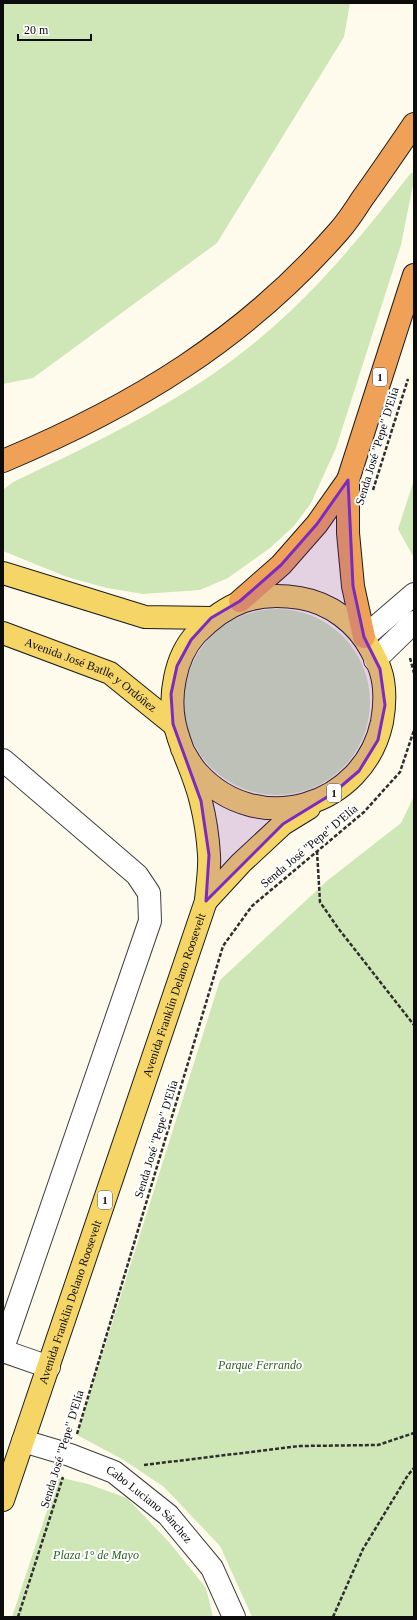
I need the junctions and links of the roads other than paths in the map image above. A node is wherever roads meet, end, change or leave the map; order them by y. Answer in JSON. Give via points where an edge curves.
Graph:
{"nodes":[{"id":1,"x":414,"y":124,"type":"edge"},
{"id":2,"x":414,"y":275,"type":"edge"},
{"id":3,"x":3,"y":461,"type":"edge"},
{"id":4,"x":348,"y":480,"type":"junction"},
{"id":5,"x":3,"y":573,"type":"edge"},
{"id":6,"x":414,"y":594,"type":"edge"},
{"id":7,"x":240,"y":602,"type":"junction"},
{"id":8,"x":211,"y":618,"type":"junction"},
{"id":9,"x":414,"y":622,"type":"edge"},
{"id":10,"x":3,"y":633,"type":"edge"},
{"id":11,"x":364,"y":638,"type":"junction"},
{"id":12,"x":376,"y":660,"type":"junction"},
{"id":13,"x":173,"y":724,"type":"junction"},
{"id":14,"x":182,"y":749,"type":"junction"},
{"id":15,"x":3,"y":760,"type":"edge"},
{"id":16,"x":332,"y":794,"type":"junction"},
{"id":17,"x":206,"y":901,"type":"junction"},
{"id":18,"x":3,"y":1348,"type":"edge"},
{"id":19,"x":3,"y":1351,"type":"edge"},
{"id":20,"x":48,"y":1367,"type":"junction"},
{"id":21,"x":23,"y":1441,"type":"junction"},
{"id":22,"x":3,"y":1500,"type":"edge"},
{"id":23,"x":234,"y":1617,"type":"edge"}],
"edges":[{"from":1,"to":3,"type":"highway","via":[[340,230],[263,307],[215,347],[163,381],[94,420]]},
{"from":2,"to":4,"type":"highway","number":"1"},
{"from":4,"to":7,"type":"highway","number":"1","via":[[312,530],[281,565]]},
{"from":4,"to":11,"type":"highway","number":"1","via":[[348,533],[353,586]]},
{"from":5,"to":8,"type":"main road","via":[[145,617]]},
{"from":6,"to":11,"type":"street"},
{"from":7,"to":8,"type":"main road","number":"1"},
{"from":7,"to":11,"type":"main road","number":"1","via":[[277,595],[314,601],[342,615]]},
{"from":8,"to":13,"type":"main road","number":"1","via":[[191,640],[177,666],[171,694]]},
{"from":9,"to":12,"type":"street"},
{"from":10,"to":13,"type":"main road","name":"Avenida José Batlle y Ordóñez","via":[[110,673]]},
{"from":11,"to":12,"type":"main road","number":"1"},
{"from":12,"to":16,"type":"main road","number":"1","via":[[380,669],[385,705],[378,740],[360,771]]},
{"from":13,"to":14,"type":"main road","number":"1"},
{"from":14,"to":16,"type":"main road","number":"1","via":[[203,778],[220,792],[246,804],[275,809],[304,806]]},
{"from":14,"to":17,"type":"main road","number":"1","via":[[201,801],[209,855]]},
{"from":15,"to":18,"type":"street","via":[[136,874],[149,894],[150,921]]},
{"from":16,"to":17,"type":"main road","number":"1","via":[[283,824],[241,863]]},
{"from":17,"to":20,"type":"main road","name":"Avenida Franklin Delano Roosevelt","number":"1"},
{"from":19,"to":20,"type":"street"},
{"from":20,"to":21,"type":"main road","name":"Avenida Franklin Delano Roosevelt","number":"1"},
{"from":21,"to":22,"type":"main road","name":"Avenida Franklin Delano Roosevelt","number":"1"},
{"from":21,"to":23,"type":"street","name":"Cabo Luciano Sánchez","via":[[114,1472],[168,1515],[212,1568]]}]}
